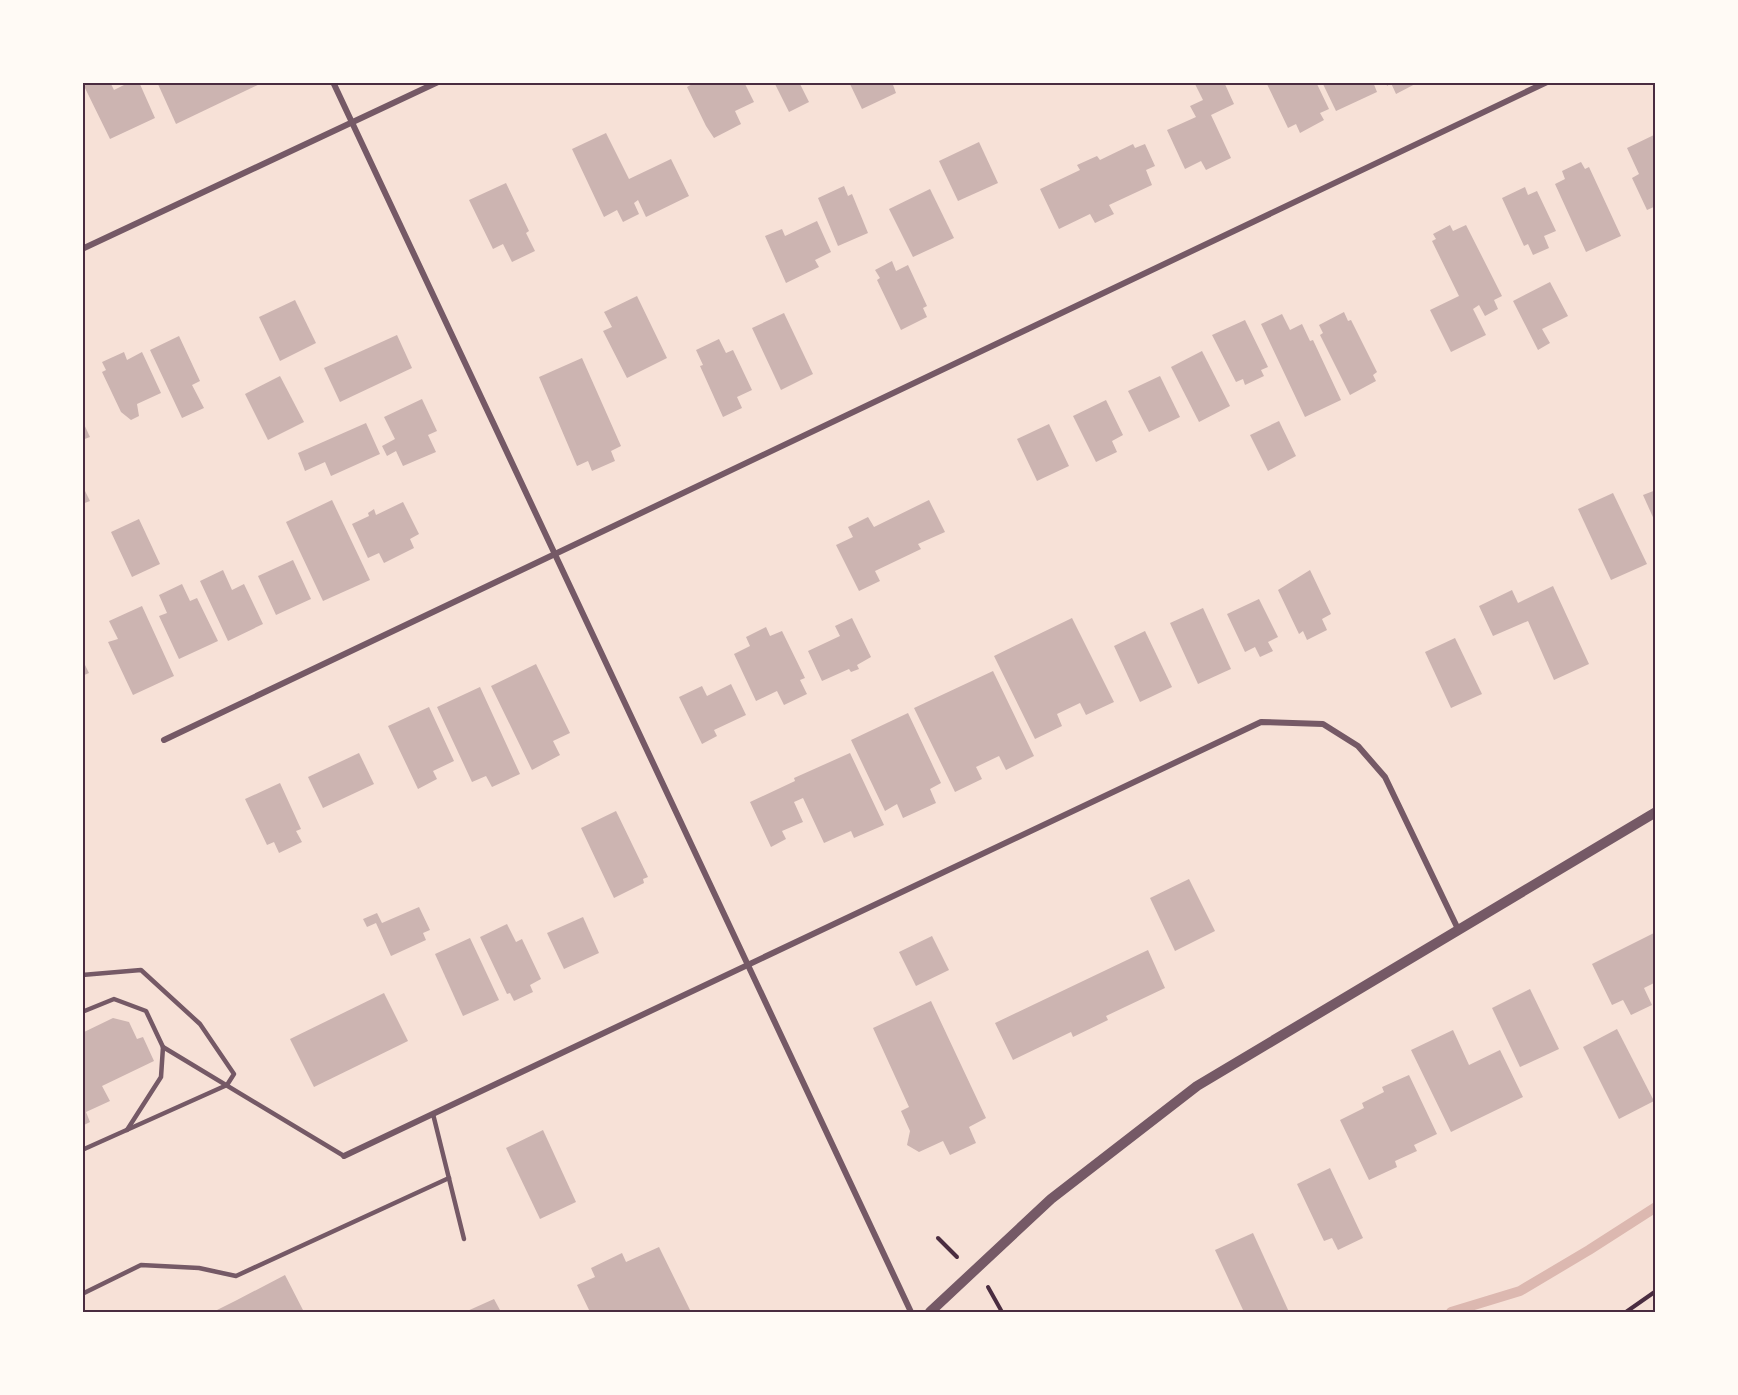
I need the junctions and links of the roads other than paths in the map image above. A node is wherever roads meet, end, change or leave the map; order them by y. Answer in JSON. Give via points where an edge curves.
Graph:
{"nodes":[{"id":1,"x":333,"y":82,"type":"edge"},
{"id":2,"x":438,"y":82,"type":"edge"},
{"id":3,"x":1547,"y":82,"type":"edge"},
{"id":4,"x":352,"y":123,"type":"junction"},
{"id":5,"x":82,"y":249,"type":"edge"},
{"id":6,"x":555,"y":554,"type":"junction"},
{"id":7,"x":164,"y":740,"type":"dead end"},
{"id":8,"x":1656,"y":812,"type":"edge"},
{"id":9,"x":1458,"y":929,"type":"junction"},
{"id":10,"x":748,"y":965,"type":"junction"},
{"id":11,"x":82,"y":975,"type":"edge"},
{"id":12,"x":82,"y":1012,"type":"edge"},
{"id":13,"x":163,"y":1047,"type":"junction"},
{"id":14,"x":227,"y":1085,"type":"junction"},
{"id":15,"x":433,"y":1114,"type":"junction"},
{"id":16,"x":127,"y":1130,"type":"junction"},
{"id":17,"x":82,"y":1150,"type":"edge"},
{"id":18,"x":345,"y":1156,"type":"joint"},
{"id":19,"x":449,"y":1178,"type":"junction"},
{"id":20,"x":464,"y":1239,"type":"dead end"},
{"id":21,"x":82,"y":1294,"type":"edge"},
{"id":22,"x":911,"y":1312,"type":"edge"},
{"id":23,"x":930,"y":1312,"type":"edge"}],
"edges":[{"from":1,"to":4,"type":"street"},
{"from":2,"to":4,"type":"street"},
{"from":3,"to":6,"type":"street"},
{"from":4,"to":5,"type":"street"},
{"from":4,"to":6,"type":"street"},
{"from":6,"to":7,"type":"street"},
{"from":6,"to":10,"type":"street"},
{"from":8,"to":9,"type":"street"},
{"from":9,"to":10,"type":"street","via":[[1385,777],[1358,746],[1323,724],[1262,722]]},
{"from":9,"to":23,"type":"street","via":[[1197,1086],[1051,1199]]},
{"from":10,"to":15,"type":"street"},
{"from":10,"to":22,"type":"street"},
{"from":11,"to":14,"type":"lane","via":[[141,970],[200,1024],[234,1074]]},
{"from":12,"to":13,"type":"lane","via":[[114,999],[146,1011]]},
{"from":13,"to":14,"type":"lane"},
{"from":13,"to":16,"type":"lane","via":[[161,1077]]},
{"from":14,"to":16,"type":"lane"},
{"from":14,"to":18,"type":"lane"},
{"from":15,"to":18,"type":"street"},
{"from":15,"to":19,"type":"lane"},
{"from":16,"to":17,"type":"lane"},
{"from":19,"to":20,"type":"lane"},
{"from":19,"to":21,"type":"lane","via":[[236,1276],[199,1268],[141,1265]]}]}
